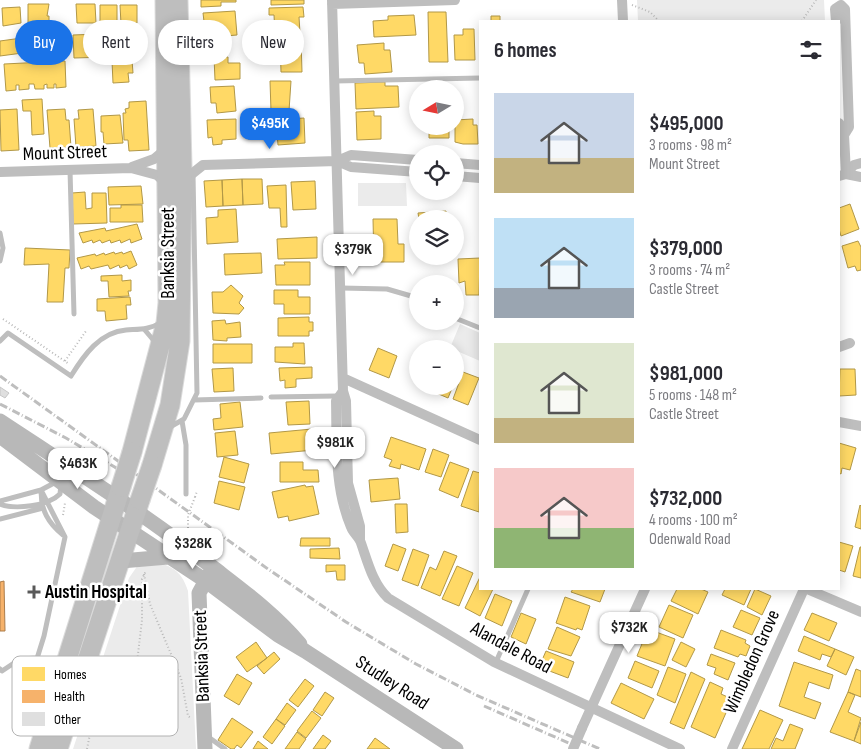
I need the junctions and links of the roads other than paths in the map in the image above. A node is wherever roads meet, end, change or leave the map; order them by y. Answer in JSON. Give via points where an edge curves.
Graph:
{"nodes":[{"id":1,"x":165,"y":0,"type":"edge"},
{"id":2,"x":178,"y":0,"type":"edge"},
{"id":3,"x":455,"y":0,"type":"edge"},
{"id":4,"x":332,"y":2,"type":"edge"},
{"id":5,"x":622,"y":3,"type":"edge"},
{"id":6,"x":840,"y":6,"type":"edge"},
{"id":7,"x":623,"y":20,"type":"edge"},
{"id":8,"x":836,"y":20,"type":"edge"},
{"id":9,"x":479,"y":78,"type":"edge"},
{"id":10,"x":335,"y":81,"type":"junction"},
{"id":11,"x":840,"y":125,"type":"edge"},
{"id":12,"x":844,"y":135,"type":"junction"},
{"id":13,"x":175,"y":148,"type":"junction"},
{"id":14,"x":409,"y":159,"type":"edge"},
{"id":15,"x":337,"y":161,"type":"junction"},
{"id":16,"x":861,"y":163,"type":"edge"},
{"id":17,"x":464,"y":164,"type":"edge"},
{"id":18,"x":203,"y":165,"type":"junction"},
{"id":19,"x":479,"y":165,"type":"edge"},
{"id":20,"x":131,"y":168,"type":"junction"},
{"id":21,"x":70,"y":170,"type":"junction"},
{"id":22,"x":409,"y":171,"type":"edge"},
{"id":23,"x":0,"y":172,"type":"edge"},
{"id":24,"x":842,"y":175,"type":"edge"},
{"id":25,"x":861,"y":176,"type":"edge"},
{"id":26,"x":464,"y":177,"type":"edge"},
{"id":27,"x":479,"y":178,"type":"edge"},
{"id":28,"x":181,"y":180,"type":"junction"},
{"id":29,"x":0,"y":233,"type":"edge"},
{"id":30,"x":0,"y":261,"type":"edge"},
{"id":31,"x":341,"y":288,"type":"junction"},
{"id":32,"x":409,"y":296,"type":"edge"},
{"id":33,"x":167,"y":311,"type":"junction"},
{"id":34,"x":74,"y":314,"type":"dead end"},
{"id":35,"x":464,"y":322,"type":"edge"},
{"id":36,"x":479,"y":328,"type":"edge"},
{"id":37,"x":144,"y":329,"type":"junction"},
{"id":38,"x":0,"y":341,"type":"edge"},
{"id":39,"x":850,"y":343,"type":"dead end"},
{"id":40,"x":840,"y":347,"type":"edge"},
{"id":41,"x":158,"y":356,"type":"junction"},
{"id":42,"x":343,"y":378,"type":"junction"},
{"id":43,"x":340,"y":394,"type":"junction"},
{"id":44,"x":271,"y":397,"type":"dead end"},
{"id":45,"x":261,"y":398,"type":"dead end"},
{"id":46,"x":194,"y":400,"type":"junction"},
{"id":47,"x":0,"y":421,"type":"edge"},
{"id":48,"x":182,"y":421,"type":"junction"},
{"id":49,"x":840,"y":422,"type":"edge"},
{"id":50,"x":861,"y":426,"type":"edge"},
{"id":51,"x":163,"y":430,"type":"junction"},
{"id":52,"x":0,"y":436,"type":"edge"},
{"id":53,"x":479,"y":440,"type":"edge"},
{"id":54,"x":66,"y":474,"type":"junction"},
{"id":55,"x":41,"y":490,"type":"junction"},
{"id":56,"x":186,"y":494,"type":"dead end"},
{"id":57,"x":0,"y":496,"type":"edge"},
{"id":58,"x":10,"y":497,"type":"junction"},
{"id":59,"x":0,"y":503,"type":"edge"},
{"id":60,"x":43,"y":504,"type":"junction"},
{"id":61,"x":116,"y":504,"type":"junction"},
{"id":62,"x":139,"y":506,"type":"junction"},
{"id":63,"x":0,"y":519,"type":"edge"},
{"id":64,"x":131,"y":530,"type":"junction"},
{"id":65,"x":65,"y":537,"type":"junction"},
{"id":66,"x":168,"y":557,"type":"junction"},
{"id":67,"x":121,"y":561,"type":"junction"},
{"id":68,"x":213,"y":567,"type":"junction"},
{"id":69,"x":206,"y":581,"type":"junction"},
{"id":70,"x":528,"y":590,"type":"edge"},
{"id":71,"x":645,"y":590,"type":"edge"},
{"id":72,"x":806,"y":590,"type":"edge"},
{"id":73,"x":808,"y":590,"type":"edge"},
{"id":74,"x":861,"y":612,"type":"edge"},
{"id":75,"x":306,"y":651,"type":"junction"},
{"id":76,"x":38,"y":656,"type":"edge"},
{"id":77,"x":68,"y":656,"type":"edge"},
{"id":78,"x":89,"y":656,"type":"edge"},
{"id":79,"x":496,"y":662,"type":"junction"},
{"id":80,"x":12,"y":664,"type":"edge"},
{"id":81,"x":0,"y":669,"type":"edge"},
{"id":82,"x":591,"y":708,"type":"junction"},
{"id":83,"x":43,"y":736,"type":"edge"},
{"id":84,"x":62,"y":736,"type":"edge"},
{"id":85,"x":205,"y":742,"type":"edge"},
{"id":86,"x":39,"y":749,"type":"edge"},
{"id":87,"x":58,"y":749,"type":"edge"},
{"id":88,"x":225,"y":749,"type":"edge"},
{"id":89,"x":456,"y":749,"type":"edge"},
{"id":90,"x":573,"y":749,"type":"edge"},
{"id":91,"x":680,"y":749,"type":"edge"},
{"id":92,"x":732,"y":749,"type":"edge"}],
"edges":[{"from":1,"to":13,"type":"highway","name":"Banksia Street"},
{"from":2,"to":13,"type":"highway","name":"Banksia Street"},
{"from":3,"to":4,"type":"street"},
{"from":4,"to":10,"type":"street","name":"Alandale Road"},
{"from":5,"to":7,"type":"street"},
{"from":6,"to":8,"type":"street"},
{"from":6,"to":12,"type":"street","via":[[849,127]]},
{"from":9,"to":10,"type":"lane"},
{"from":10,"to":15,"type":"street","name":"Alandale Road"},
{"from":11,"to":12,"type":"street"},
{"from":12,"to":24,"type":"street"},
{"from":13,"to":18,"type":"street"},
{"from":13,"to":20,"type":"street","name":"Mount Street"},
{"from":13,"to":28,"type":"highway","name":"Banksia Street"},
{"from":14,"to":15,"type":"street","via":[[351,155]]},
{"from":15,"to":18,"type":"street"},
{"from":15,"to":22,"type":"street","via":[[351,166]]},
{"from":15,"to":31,"type":"street","name":"Alandale Road"},
{"from":16,"to":24,"type":"street"},
{"from":17,"to":19,"type":"street"},
{"from":18,"to":28,"type":"street"},
{"from":20,"to":21,"type":"street","name":"Mount Street"},
{"from":20,"to":28,"type":"street","name":"Mount Street"},
{"from":21,"to":23,"type":"street","name":"Mount Street"},
{"from":21,"to":34,"type":"lane"},
{"from":24,"to":25,"type":"street"},
{"from":26,"to":27,"type":"street"},
{"from":28,"to":33,"type":"highway","name":"Banksia Street"},
{"from":28,"to":46,"type":"lane","name":"Banksia Street","via":[[197,368]]},
{"from":28,"to":51,"type":"highway","name":"Banksia Street","via":[[180,341]]},
{"from":29,"to":30,"type":"lane","via":[[3,248]]},
{"from":31,"to":32,"type":"lane","via":[[388,290]]},
{"from":31,"to":42,"type":"street","name":"Alandale Road"},
{"from":33,"to":37,"type":"lane","via":[[158,324]]},
{"from":33,"to":41,"type":"highway","name":"Banksia Street"},
{"from":35,"to":36,"type":"lane"},
{"from":37,"to":38,"type":"lane","via":[[107,334],[92,347],[71,376],[8,333]]},
{"from":37,"to":41,"type":"lane","via":[[152,336]]},
{"from":39,"to":40,"type":"street"},
{"from":41,"to":61,"type":"highway","name":"Banksia Street","bridge":true},
{"from":42,"to":43,"type":"street","name":"Alandale Road"},
{"from":42,"to":53,"type":"street"},
{"from":43,"to":44,"type":"lane"},
{"from":43,"to":79,"type":"street","name":"Alandale Road","via":[[338,483],[351,529],[360,540],[381,591]]},
{"from":45,"to":46,"type":"lane"},
{"from":46,"to":48,"type":"lane","name":"Banksia Street"},
{"from":47,"to":54,"type":"street","name":"Studley Road","via":[[53,456]]},
{"from":48,"to":51,"type":"lane"},
{"from":48,"to":56,"type":"lane","via":[[186,440]]},
{"from":49,"to":50,"type":"street"},
{"from":51,"to":62,"type":"highway","name":"Banksia Street","bridge":true},
{"from":52,"to":54,"type":"street","name":"Studley Road"},
{"from":54,"to":55,"type":"lane"},
{"from":54,"to":60,"type":"lane","via":[[60,494]]},
{"from":54,"to":61,"type":"street","name":"Studley Road","via":[[94,507]]},
{"from":55,"to":58,"type":"lane"},
{"from":55,"to":60,"type":"lane"},
{"from":57,"to":58,"type":"lane"},
{"from":58,"to":59,"type":"lane"},
{"from":59,"to":60,"type":"lane","via":[[12,507]]},
{"from":60,"to":63,"type":"lane"},
{"from":60,"to":65,"type":"lane"},
{"from":60,"to":65,"type":"lane","via":[[53,526]]},
{"from":61,"to":62,"type":"street","name":"Studley Road"},
{"from":61,"to":64,"type":"street","name":"Studley Road"},
{"from":61,"to":77,"type":"highway","name":"Banksia Street"},
{"from":62,"to":64,"type":"highway","name":"Banksia Street"},
{"from":62,"to":68,"type":"street","name":"Studley Road"},
{"from":64,"to":66,"type":"street","name":"Studley Road"},
{"from":64,"to":67,"type":"highway","name":"Banksia Street"},
{"from":65,"to":76,"type":"lane"},
{"from":66,"to":67,"type":"street"},
{"from":66,"to":69,"type":"street","name":"Studley Road"},
{"from":67,"to":78,"type":"highway","name":"Banksia Street"},
{"from":68,"to":69,"type":"street","name":"Banksia Street"},
{"from":68,"to":75,"type":"street","name":"Studley Road","via":[[286,627]]},
{"from":69,"to":75,"type":"street","name":"Studley Road","via":[[278,635]]},
{"from":69,"to":85,"type":"street","name":"Banksia Street","via":[[199,593]]},
{"from":70,"to":79,"type":"lane"},
{"from":71,"to":82,"type":"street"},
{"from":72,"to":92,"type":"street","name":"Wimbledon Grove"},
{"from":73,"to":74,"type":"street"},
{"from":75,"to":89,"type":"street","name":"Studley Road"},
{"from":79,"to":82,"type":"street","name":"Alandale Road"},
{"from":80,"to":81,"type":"lane","via":[[2,671]]},
{"from":82,"to":90,"type":"street","bridge":true},
{"from":82,"to":91,"type":"street","name":"Alandale Road"},
{"from":83,"to":86,"type":"highway","name":"Banksia Street"},
{"from":84,"to":87,"type":"highway","name":"Banksia Street"},
{"from":85,"to":88,"type":"lane"}]}
